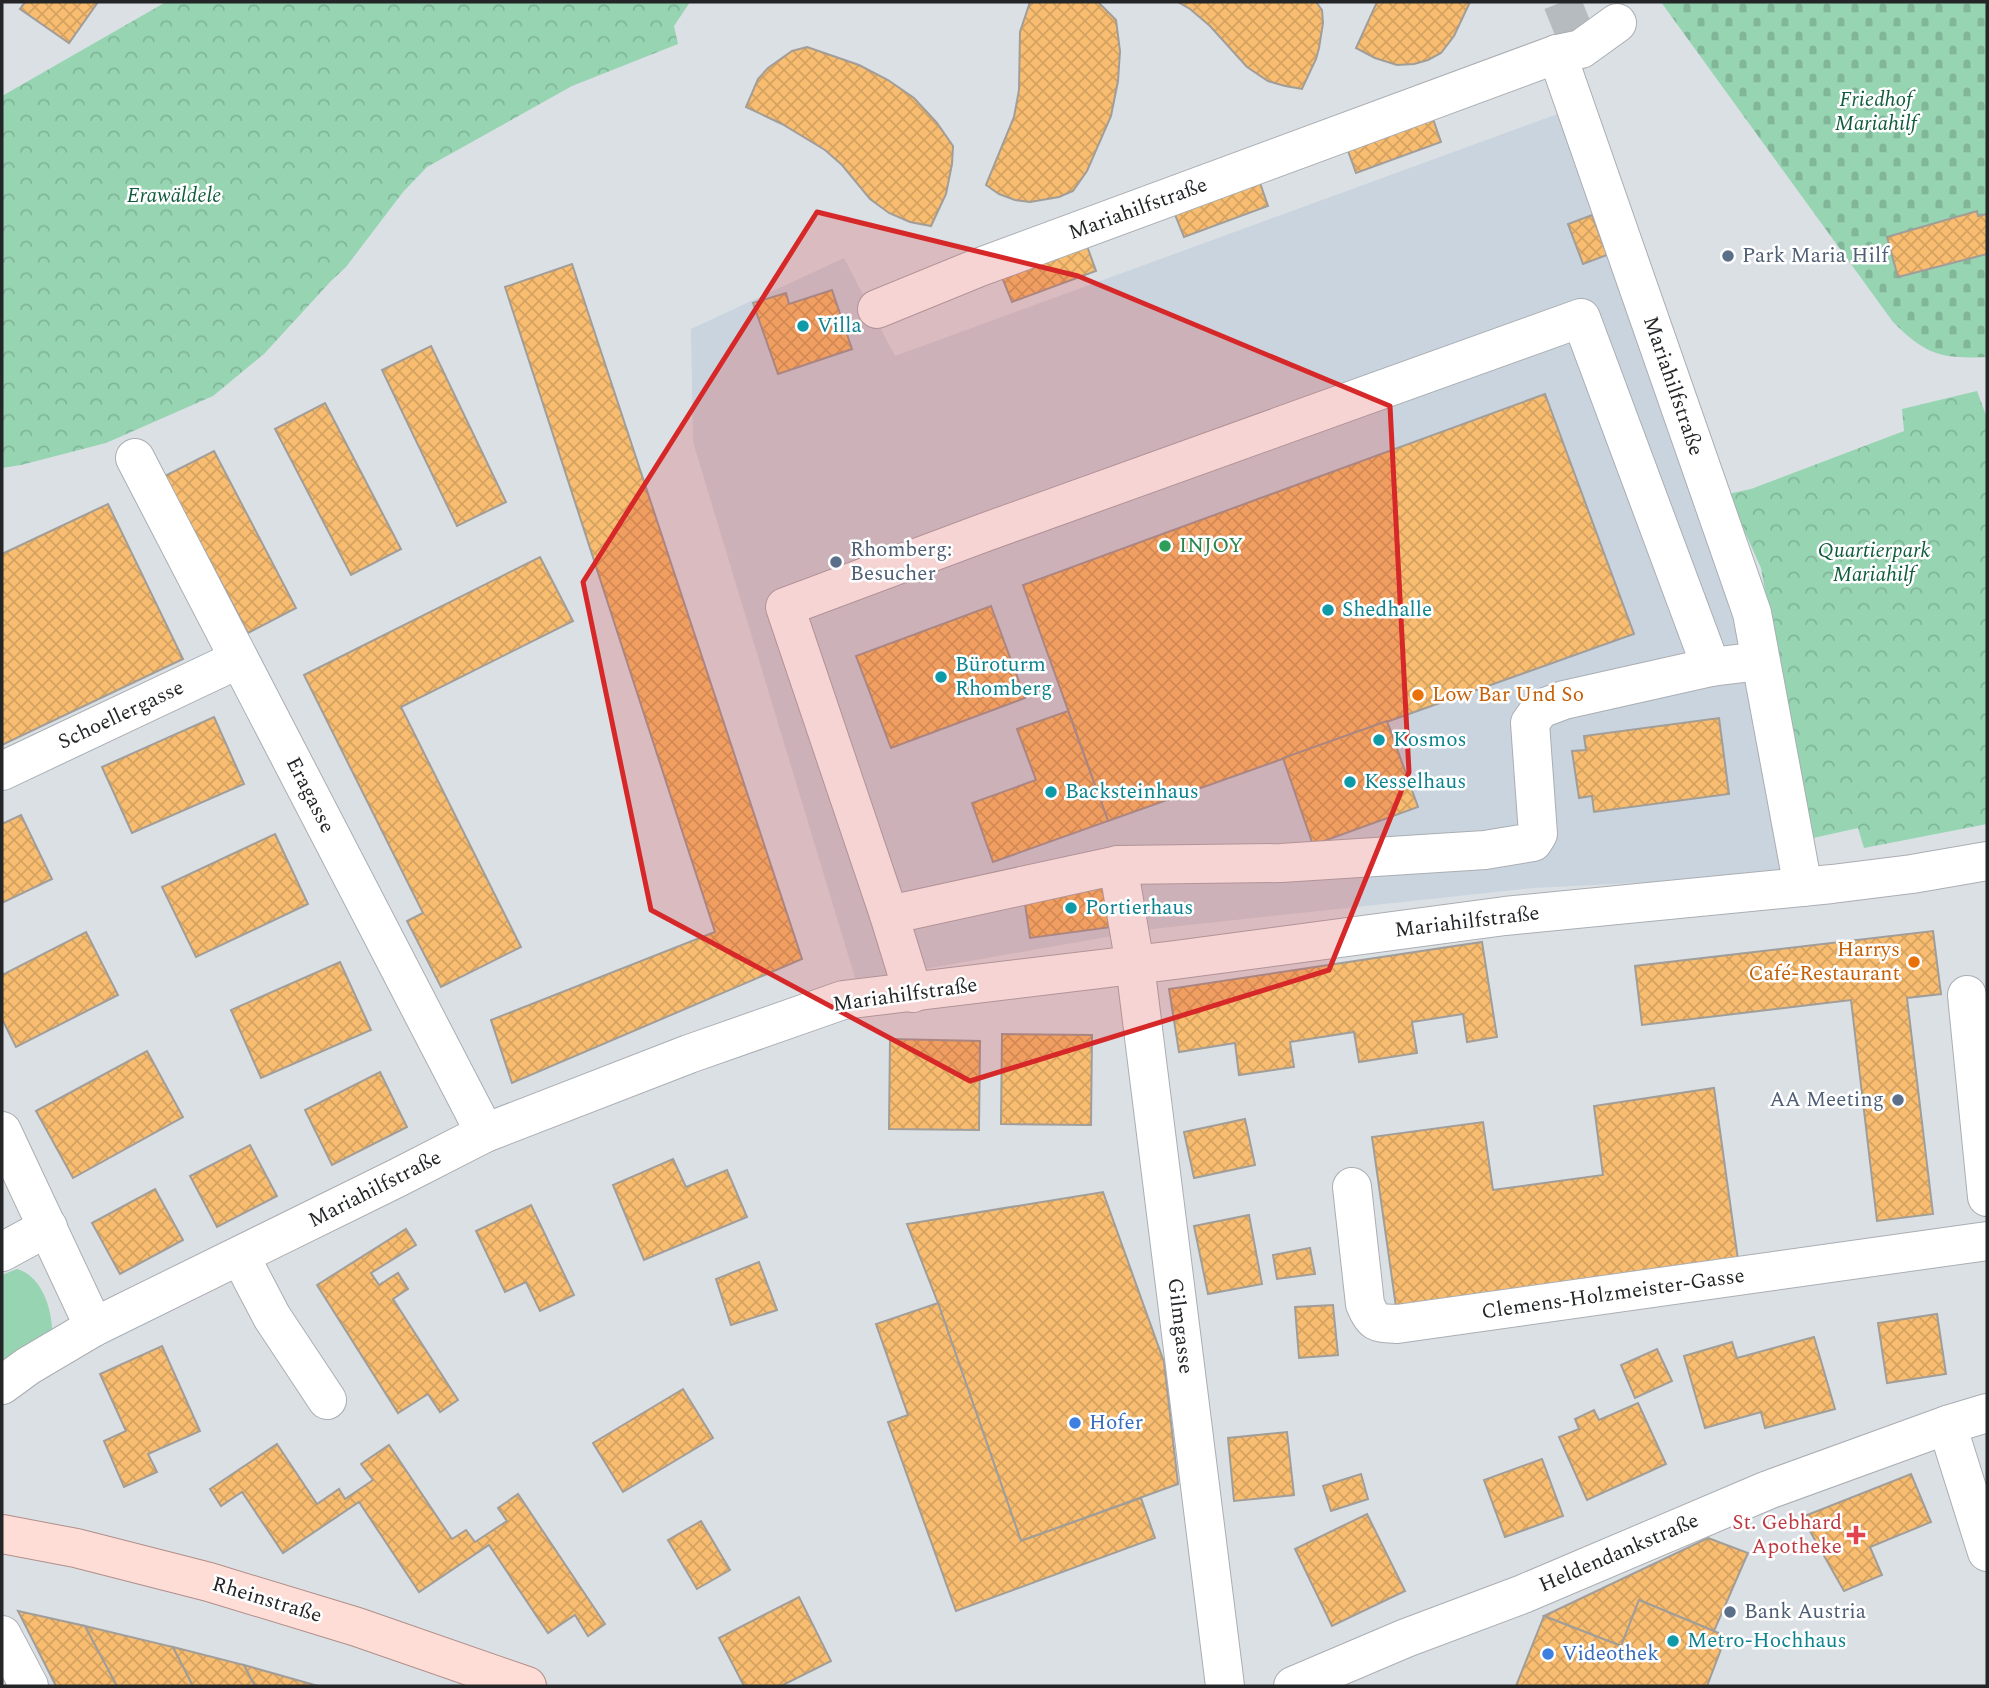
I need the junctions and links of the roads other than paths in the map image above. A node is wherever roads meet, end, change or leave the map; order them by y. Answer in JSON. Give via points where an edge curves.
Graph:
{"nodes":[{"id":1,"x":1617,"y":23,"type":"dead end"},
{"id":2,"x":1557,"y":54,"type":"junction"},
{"id":3,"x":877,"y":309,"type":"dead end"},
{"id":4,"x":135,"y":458,"type":"dead end"},
{"id":5,"x":239,"y":659,"type":"junction"},
{"id":6,"x":1760,"y":662,"type":"junction"},
{"id":7,"x":1711,"y":667,"type":"junction"},
{"id":8,"x":2,"y":771,"type":"edge"},
{"id":9,"x":1118,"y":865,"type":"junction"},
{"id":10,"x":1966,"y":875,"type":"edge"},
{"id":11,"x":1803,"y":887,"type":"junction"},
{"id":12,"x":889,"y":915,"type":"junction"},
{"id":13,"x":1135,"y":965,"type":"junction"},
{"id":14,"x":913,"y":993,"type":"junction"},
{"id":15,"x":1966,"y":995,"type":"dead end"},
{"id":16,"x":2,"y":1131,"type":"edge"},
{"id":17,"x":485,"y":1133,"type":"junction"},
{"id":18,"x":1352,"y":1187,"type":"dead end"},
{"id":19,"x":1987,"y":1197,"type":"edge"},
{"id":20,"x":48,"y":1227,"type":"junction"},
{"id":21,"x":1987,"y":1241,"type":"edge"},
{"id":22,"x":2,"y":1252,"type":"edge"},
{"id":23,"x":240,"y":1256,"type":"junction"},
{"id":24,"x":94,"y":1327,"type":"junction"},
{"id":25,"x":2,"y":1385,"type":"edge"},
{"id":26,"x":327,"y":1400,"type":"dead end"},
{"id":27,"x":1987,"y":1413,"type":"edge"},
{"id":28,"x":1947,"y":1425,"type":"junction"},
{"id":29,"x":2,"y":1534,"type":"edge"},
{"id":30,"x":1987,"y":1552,"type":"edge"},
{"id":31,"x":2,"y":1635,"type":"edge"},
{"id":32,"x":1298,"y":1685,"type":"edge"},
{"id":33,"x":29,"y":1686,"type":"edge"},
{"id":34,"x":527,"y":1686,"type":"edge"},
{"id":35,"x":1225,"y":1686,"type":"edge"}],
"edges":[{"from":1,"to":2,"type":"street","name":"Mariahilfstraße","via":[[1581,49]]},
{"from":2,"to":3,"type":"street","name":"Mariahilfstraße"},
{"from":2,"to":6,"type":"street","name":"Mariahilfstraße","via":[[1752,612]]},
{"from":4,"to":5,"type":"street","name":"Eragasse"},
{"from":5,"to":8,"type":"street","name":"Schoellergasse"},
{"from":5,"to":17,"type":"street","name":"Eragasse"},
{"from":6,"to":7,"type":"street"},
{"from":6,"to":11,"type":"street","name":"Mariahilfstraße"},
{"from":7,"to":9,"type":"street","via":[[1564,699],[1540,709],[1530,723],[1538,834],[1534,842],[1485,850],[1281,863]]},
{"from":7,"to":12,"type":"street","via":[[1581,318],[785,607]]},
{"from":9,"to":12,"type":"street"},
{"from":9,"to":13,"type":"street","name":"Gilmgasse"},
{"from":10,"to":11,"type":"street","name":"Mariahilfstraße"},
{"from":11,"to":13,"type":"street","name":"Mariahilfstraße","via":[[1505,916]]},
{"from":12,"to":14,"type":"street"},
{"from":13,"to":14,"type":"street","name":"Mariahilfstraße"},
{"from":13,"to":35,"type":"street","name":"Gilmgasse"},
{"from":14,"to":17,"type":"street","name":"Mariahilfstraße","via":[[843,1000]]},
{"from":15,"to":19,"type":"street"},
{"from":16,"to":20,"type":"street"},
{"from":17,"to":23,"type":"street","name":"Mariahilfstraße"},
{"from":18,"to":21,"type":"street","name":"Clemens-Holzmeister-Gasse","via":[[1365,1304],[1377,1323],[1397,1324]]},
{"from":20,"to":22,"type":"street"},
{"from":20,"to":24,"type":"street"},
{"from":23,"to":24,"type":"street","name":"Mariahilfstraße"},
{"from":23,"to":26,"type":"street","via":[[272,1317]]},
{"from":24,"to":25,"type":"street","name":"Mariahilfstraße"},
{"from":27,"to":28,"type":"street","name":"Heldendankstraße"},
{"from":28,"to":30,"type":"street"},
{"from":28,"to":32,"type":"street","name":"Heldendankstraße","via":[[1768,1490]]},
{"from":29,"to":34,"type":"main road","name":"Rheinstraße","via":[[209,1582]]},
{"from":31,"to":33,"type":"street"}]}
